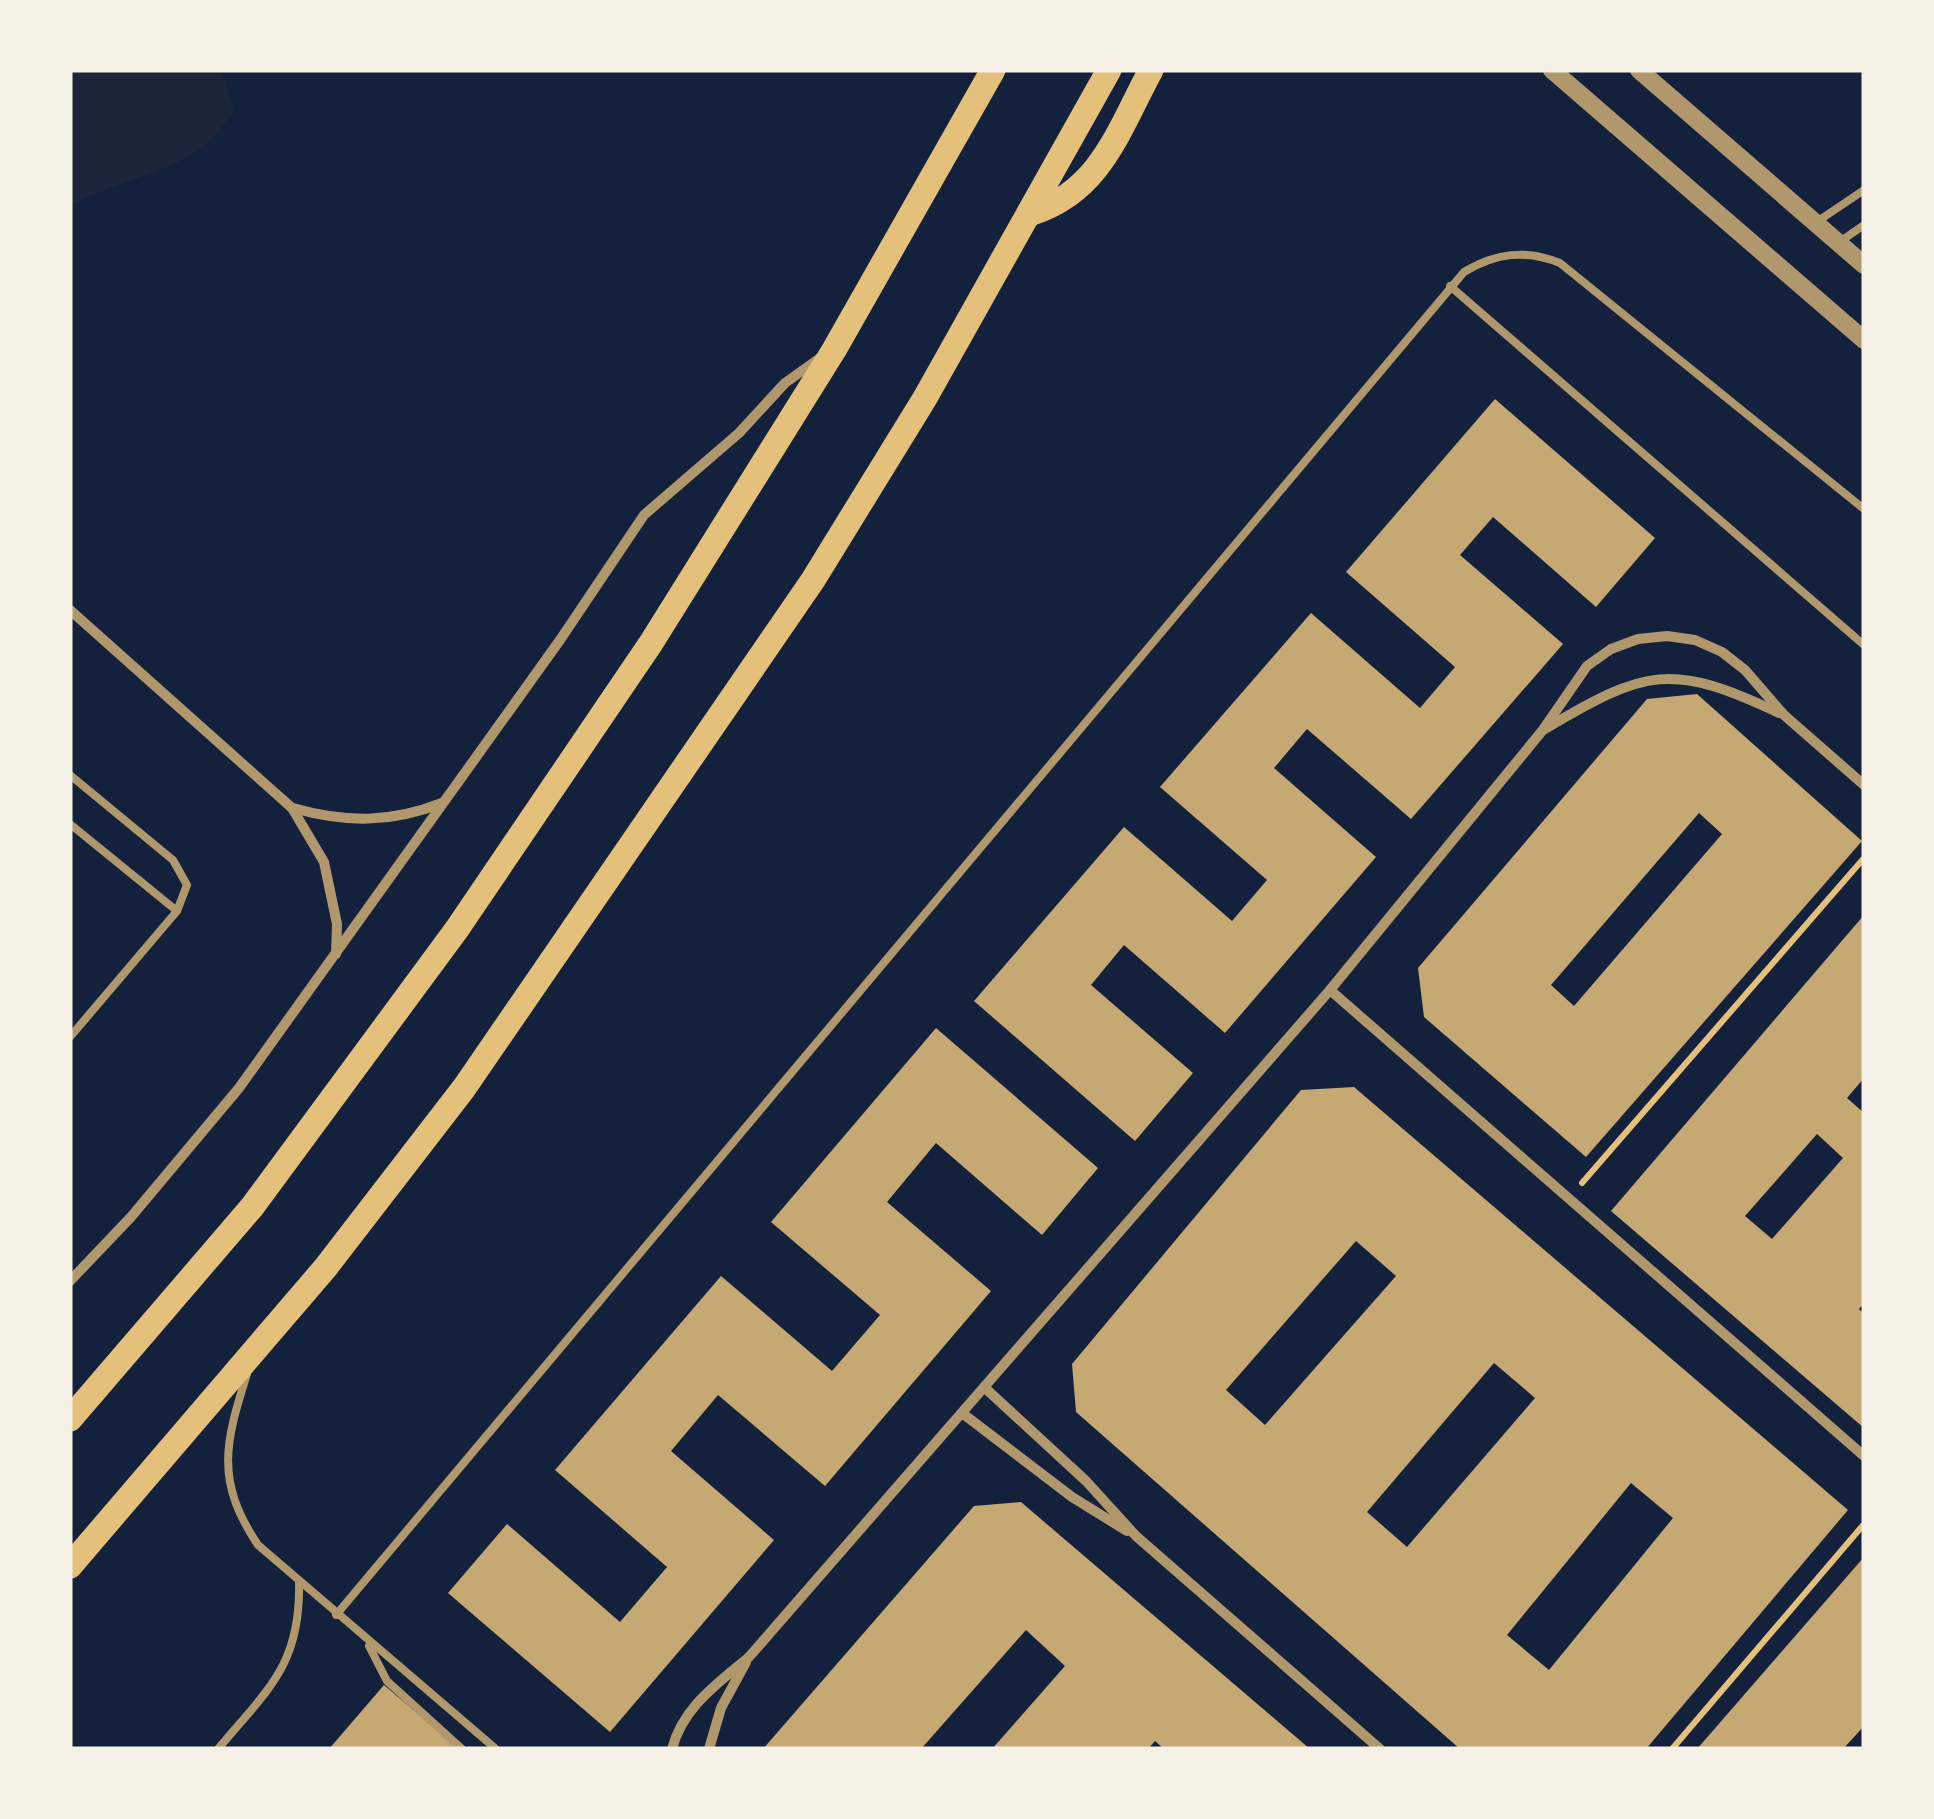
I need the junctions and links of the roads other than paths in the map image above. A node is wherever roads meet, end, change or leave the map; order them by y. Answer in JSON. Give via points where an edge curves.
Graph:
{"nodes":[{"id":1,"x":994,"y":70,"type":"edge"},
{"id":2,"x":1109,"y":70,"type":"edge"},
{"id":3,"x":1151,"y":70,"type":"edge"},
{"id":4,"x":1552,"y":70,"type":"edge"},
{"id":5,"x":1639,"y":70,"type":"edge"},
{"id":6,"x":1864,"y":190,"type":"edge"},
{"id":7,"x":1032,"y":213,"type":"junction"},
{"id":8,"x":1816,"y":223,"type":"junction"},
{"id":9,"x":1864,"y":225,"type":"edge"},
{"id":10,"x":1838,"y":243,"type":"junction"},
{"id":11,"x":1864,"y":265,"type":"edge"},
{"id":12,"x":1450,"y":286,"type":"junction"},
{"id":13,"x":1864,"y":340,"type":"edge"},
{"id":14,"x":834,"y":350,"type":"junction"},
{"id":15,"x":1864,"y":509,"type":"edge"},
{"id":16,"x":70,"y":610,"type":"edge"},
{"id":17,"x":1864,"y":645,"type":"edge"},
{"id":18,"x":1784,"y":716,"type":"junction"},
{"id":19,"x":1542,"y":730,"type":"junction"},
{"id":20,"x":70,"y":775,"type":"edge"},
{"id":21,"x":1864,"y":785,"type":"edge"},
{"id":22,"x":444,"y":802,"type":"junction"},
{"id":23,"x":292,"y":808,"type":"junction"},
{"id":24,"x":70,"y":824,"type":"edge"},
{"id":25,"x":176,"y":911,"type":"junction"},
{"id":26,"x":336,"y":955,"type":"junction"},
{"id":27,"x":1330,"y":990,"type":"junction"},
{"id":28,"x":70,"y":1036,"type":"edge"},
{"id":29,"x":70,"y":1281,"type":"edge"},
{"id":30,"x":253,"y":1354,"type":"junction"},
{"id":31,"x":984,"y":1388,"type":"junction"},
{"id":32,"x":962,"y":1413,"type":"junction"},
{"id":33,"x":70,"y":1420,"type":"edge"},
{"id":34,"x":1864,"y":1456,"type":"edge"},
{"id":35,"x":1136,"y":1536,"type":"junction"},
{"id":36,"x":70,"y":1566,"type":"edge"},
{"id":37,"x":300,"y":1582,"type":"junction"},
{"id":38,"x":336,"y":1615,"type":"junction"},
{"id":39,"x":368,"y":1643,"type":"junction"},
{"id":40,"x":749,"y":1657,"type":"junction"},
{"id":41,"x":218,"y":1749,"type":"edge"},
{"id":42,"x":462,"y":1749,"type":"edge"},
{"id":43,"x":496,"y":1749,"type":"edge"},
{"id":44,"x":672,"y":1749,"type":"edge"},
{"id":45,"x":710,"y":1749,"type":"edge"},
{"id":46,"x":1380,"y":1749,"type":"edge"}],
"edges":[{"from":1,"to":14,"type":"main road"},
{"from":2,"to":7,"type":"main road"},
{"from":3,"to":7,"type":"main road","via":[[1094,175],[1076,193]]},
{"from":4,"to":13,"type":"street"},
{"from":5,"to":8,"type":"street"},
{"from":6,"to":8,"type":"lane"},
{"from":7,"to":30,"type":"main road","via":[[802,596],[464,1088]]},
{"from":8,"to":10,"type":"street"},
{"from":9,"to":10,"type":"lane"},
{"from":10,"to":11,"type":"street"},
{"from":12,"to":15,"type":"lane","via":[[1501,255],[1560,263]]},
{"from":12,"to":17,"type":"lane"},
{"from":12,"to":38,"type":"lane"},
{"from":14,"to":22,"type":"street","via":[[785,383],[739,433],[644,515]]},
{"from":14,"to":33,"type":"main road","via":[[651,643],[457,929],[252,1207]]},
{"from":16,"to":23,"type":"street"},
{"from":18,"to":19,"type":"street","via":[[1707,682],[1674,677],[1611,690]]},
{"from":18,"to":19,"type":"street","via":[[1722,652],[1667,636],[1611,649],[1587,666]]},
{"from":18,"to":21,"type":"street"},
{"from":19,"to":27,"type":"street"},
{"from":20,"to":25,"type":"lane","via":[[183,871],[187,885]]},
{"from":22,"to":23,"type":"street","via":[[416,814],[369,820]]},
{"from":22,"to":26,"type":"street"},
{"from":23,"to":26,"type":"street","via":[[324,862]]},
{"from":24,"to":25,"type":"lane"},
{"from":25,"to":28,"type":"lane"},
{"from":26,"to":29,"type":"street","via":[[198,1140]]},
{"from":27,"to":31,"type":"street"},
{"from":27,"to":34,"type":"street"},
{"from":30,"to":36,"type":"main road"},
{"from":30,"to":37,"type":"lane","via":[[226,1450],[228,1484],[238,1516],[258,1545]]},
{"from":31,"to":32,"type":"street"},
{"from":31,"to":35,"type":"street"},
{"from":32,"to":35,"type":"street","via":[[1072,1497]]},
{"from":32,"to":40,"type":"street"},
{"from":35,"to":46,"type":"street"},
{"from":37,"to":38,"type":"lane"},
{"from":37,"to":41,"type":"lane","via":[[290,1657]]},
{"from":38,"to":39,"type":"lane"},
{"from":39,"to":42,"type":"lane","via":[[387,1681]]},
{"from":39,"to":43,"type":"lane"},
{"from":40,"to":44,"type":"street","via":[[687,1715]]},
{"from":40,"to":45,"type":"street","via":[[721,1708]]}]}
